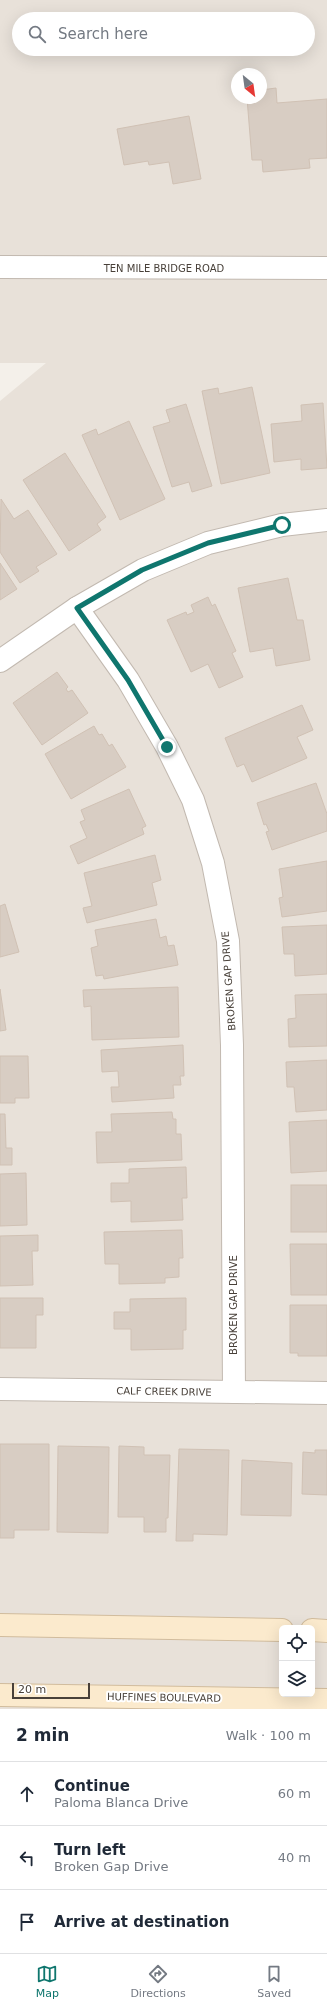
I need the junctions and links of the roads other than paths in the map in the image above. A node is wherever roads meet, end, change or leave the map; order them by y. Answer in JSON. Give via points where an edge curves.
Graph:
{"nodes":[{"id":1,"x":0,"y":267,"type":"edge"},
{"id":2,"x":327,"y":268,"type":"edge"},
{"id":3,"x":327,"y":520,"type":"edge"},
{"id":4,"x":77,"y":608,"type":"junction"},
{"id":5,"x":0,"y":661,"type":"edge"},
{"id":6,"x":0,"y":1389,"type":"edge"},
{"id":7,"x":234,"y":1392,"type":"junction"},
{"id":8,"x":327,"y":1393,"type":"edge"},
{"id":9,"x":0,"y":1625,"type":"edge"},
{"id":10,"x":279,"y":1630,"type":"edge"},
{"id":11,"x":315,"y":1630,"type":"edge"},
{"id":12,"x":327,"y":1631,"type":"edge"},
{"id":13,"x":0,"y":1695,"type":"edge"},
{"id":14,"x":327,"y":1700,"type":"edge"}],
"edges":[{"from":1,"to":2,"type":"street","name":"TEN MILE BRIDGE ROAD"},
{"from":3,"to":4,"type":"street","via":[[282,525],[208,543],[142,570]]},
{"from":4,"to":5,"type":"street"},
{"from":4,"to":7,"type":"street","name":"BROKEN GAP DRIVE","via":[[128,680],[167,747],[193,800],[213,863],[228,941],[232,1044]]},
{"from":6,"to":7,"type":"street","name":"CALF CREEK DRIVE"},
{"from":7,"to":8,"type":"street","name":"CALF CREEK DRIVE"},
{"from":9,"to":10,"type":"main road"},
{"from":11,"to":12,"type":"main road"},
{"from":13,"to":14,"type":"main road","name":"HUFFINES BOULEVARD"}]}
